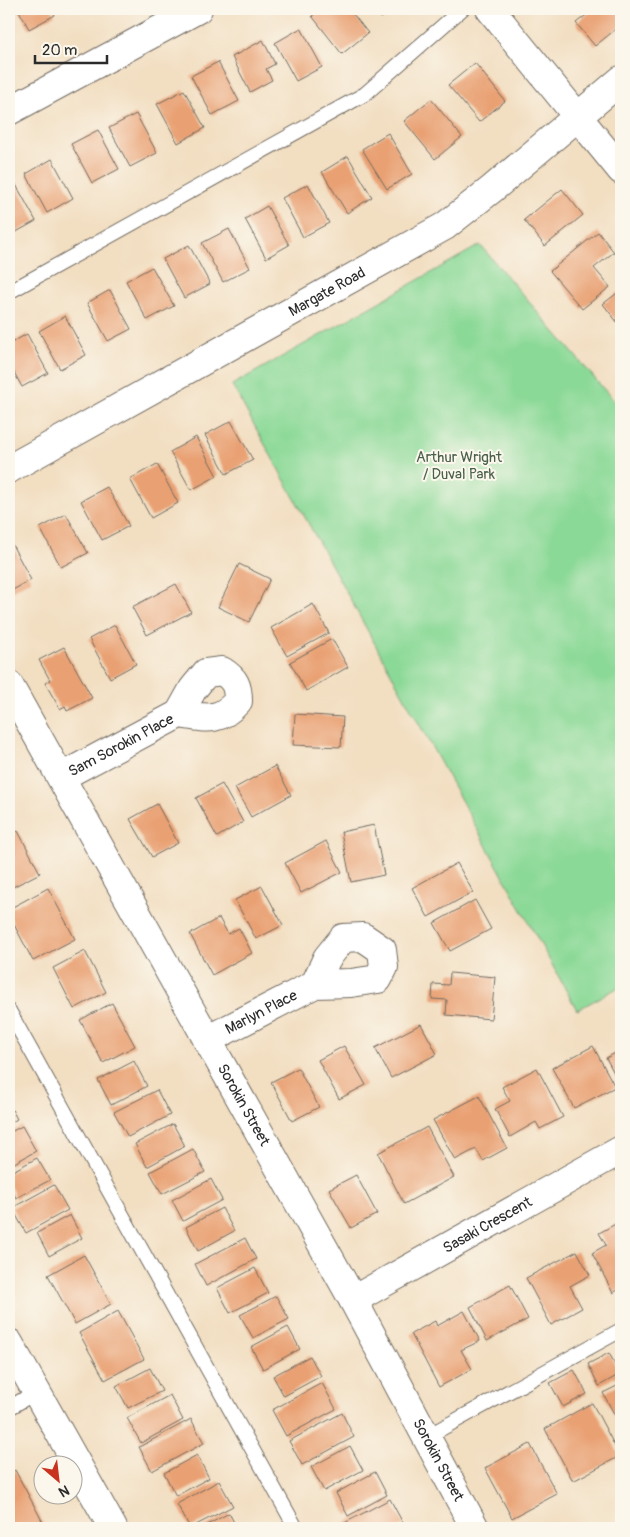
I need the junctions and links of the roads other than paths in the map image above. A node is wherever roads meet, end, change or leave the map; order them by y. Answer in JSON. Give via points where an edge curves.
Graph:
{"nodes":[{"id":1,"x":198,"y":9,"type":"edge"},
{"id":2,"x":462,"y":9,"type":"edge"},
{"id":3,"x":490,"y":9,"type":"edge"},
{"id":4,"x":621,"y":80,"type":"edge"},
{"id":5,"x":9,"y":111,"type":"edge"},
{"id":6,"x":577,"y":118,"type":"junction"},
{"id":7,"x":621,"y":170,"type":"edge"},
{"id":8,"x":9,"y":292,"type":"edge"},
{"id":9,"x":9,"y":469,"type":"edge"},
{"id":10,"x":9,"y":685,"type":"edge"},
{"id":11,"x":179,"y":714,"type":"dead end"},
{"id":12,"x":61,"y":777,"type":"junction"},
{"id":13,"x":316,"y":984,"type":"dead end"},
{"id":14,"x":9,"y":1010,"type":"edge"},
{"id":15,"x":207,"y":1040,"type":"junction"},
{"id":16,"x":621,"y":1150,"type":"edge"},
{"id":17,"x":353,"y":1300,"type":"junction"},
{"id":18,"x":621,"y":1330,"type":"edge"},
{"id":19,"x":10,"y":1346,"type":"edge"},
{"id":20,"x":36,"y":1392,"type":"junction"},
{"id":21,"x":9,"y":1408,"type":"edge"},
{"id":22,"x":426,"y":1438,"type":"junction"},
{"id":23,"x":113,"y":1528,"type":"edge"},
{"id":24,"x":296,"y":1528,"type":"edge"},
{"id":25,"x":475,"y":1528,"type":"edge"}],
"edges":[{"from":1,"to":5,"type":"street"},
{"from":2,"to":8,"type":"lane","via":[[365,94]]},
{"from":3,"to":6,"type":"street"},
{"from":4,"to":6,"type":"street","name":"Margate Road"},
{"from":6,"to":7,"type":"street"},
{"from":6,"to":9,"type":"street","name":"Margate Road","via":[[445,226]]},
{"from":10,"to":12,"type":"street","name":"Sorokin Street"},
{"from":11,"to":12,"type":"street","name":"Sam Sorokin Place"},
{"from":12,"to":15,"type":"street","name":"Sorokin Street"},
{"from":13,"to":15,"type":"street","name":"Marlyn Place"},
{"from":14,"to":24,"type":"lane"},
{"from":15,"to":17,"type":"street","name":"Sorokin Street"},
{"from":16,"to":17,"type":"street","name":"Sasaki Crescent"},
{"from":17,"to":22,"type":"street","name":"Sorokin Street"},
{"from":18,"to":22,"type":"lane"},
{"from":19,"to":20,"type":"street"},
{"from":20,"to":21,"type":"lane"},
{"from":20,"to":23,"type":"street"},
{"from":22,"to":25,"type":"street","name":"Sorokin Street"}]}
